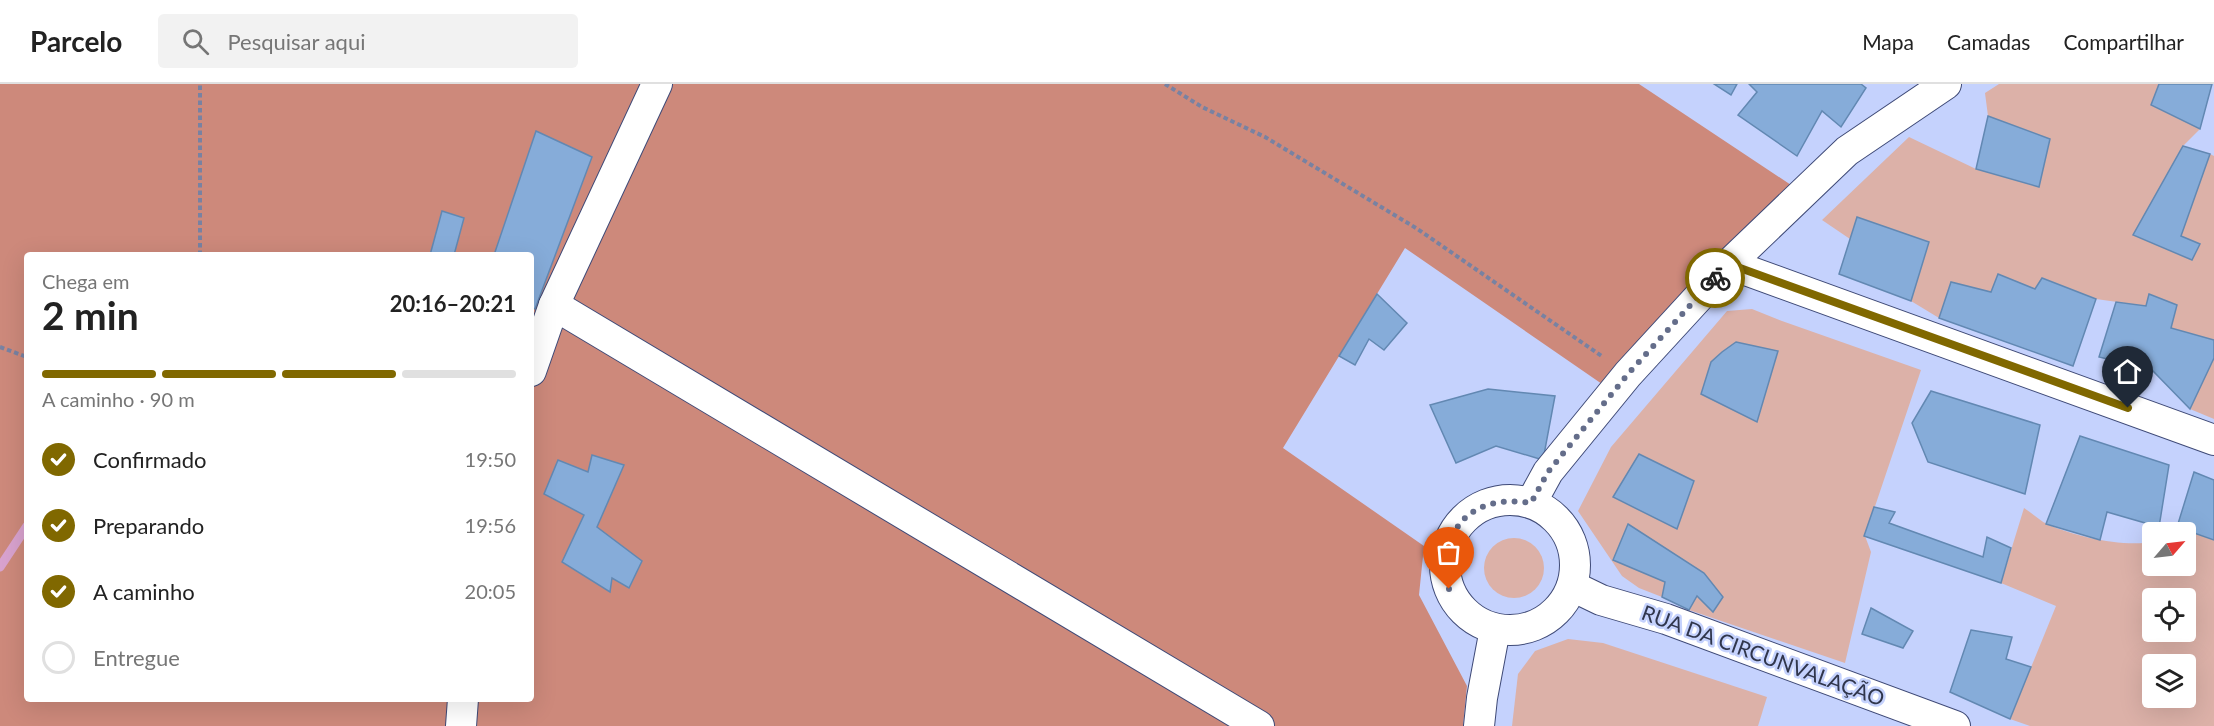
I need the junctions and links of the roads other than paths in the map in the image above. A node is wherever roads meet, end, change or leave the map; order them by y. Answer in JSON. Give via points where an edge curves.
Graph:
{"nodes":[{"id":1,"x":657,"y":84,"type":"edge"},
{"id":2,"x":1946,"y":84,"type":"edge"},
{"id":3,"x":1729,"y":264,"type":"junction"},
{"id":4,"x":554,"y":305,"type":"junction"},
{"id":5,"x":534,"y":362,"type":"edge"},
{"id":6,"x":2214,"y":440,"type":"edge"},
{"id":7,"x":1531,"y":503,"type":"junction"},
{"id":8,"x":1572,"y":586,"type":"junction"},
{"id":9,"x":1496,"y":629,"type":"junction"},
{"id":10,"x":463,"y":702,"type":"edge"},
{"id":11,"x":461,"y":726,"type":"edge"},
{"id":12,"x":1259,"y":726,"type":"edge"},
{"id":13,"x":1479,"y":726,"type":"edge"},
{"id":14,"x":1955,"y":726,"type":"edge"}],
"edges":[{"from":1,"to":4,"type":"street"},
{"from":2,"to":3,"type":"street","via":[[1847,151]]},
{"from":3,"to":6,"type":"street"},
{"from":3,"to":7,"type":"street","via":[[1628,374],[1548,472]]},
{"from":4,"to":5,"type":"street"},
{"from":4,"to":12,"type":"street"},
{"from":7,"to":8,"type":"street","via":[[1549,513],[1572,546]]},
{"from":7,"to":9,"type":"street","via":[[1489,503],[1456,528],[1448,547],[1445,568],[1449,589],[1460,607],[1476,621]]},
{"from":8,"to":9,"type":"street","via":[[1550,617],[1515,630]]},
{"from":8,"to":14,"type":"street","name":"RUA DA CIRCUNVALAÇÃO","via":[[1601,600],[1666,619]]},
{"from":9,"to":13,"type":"street"},
{"from":10,"to":11,"type":"street"}]}
